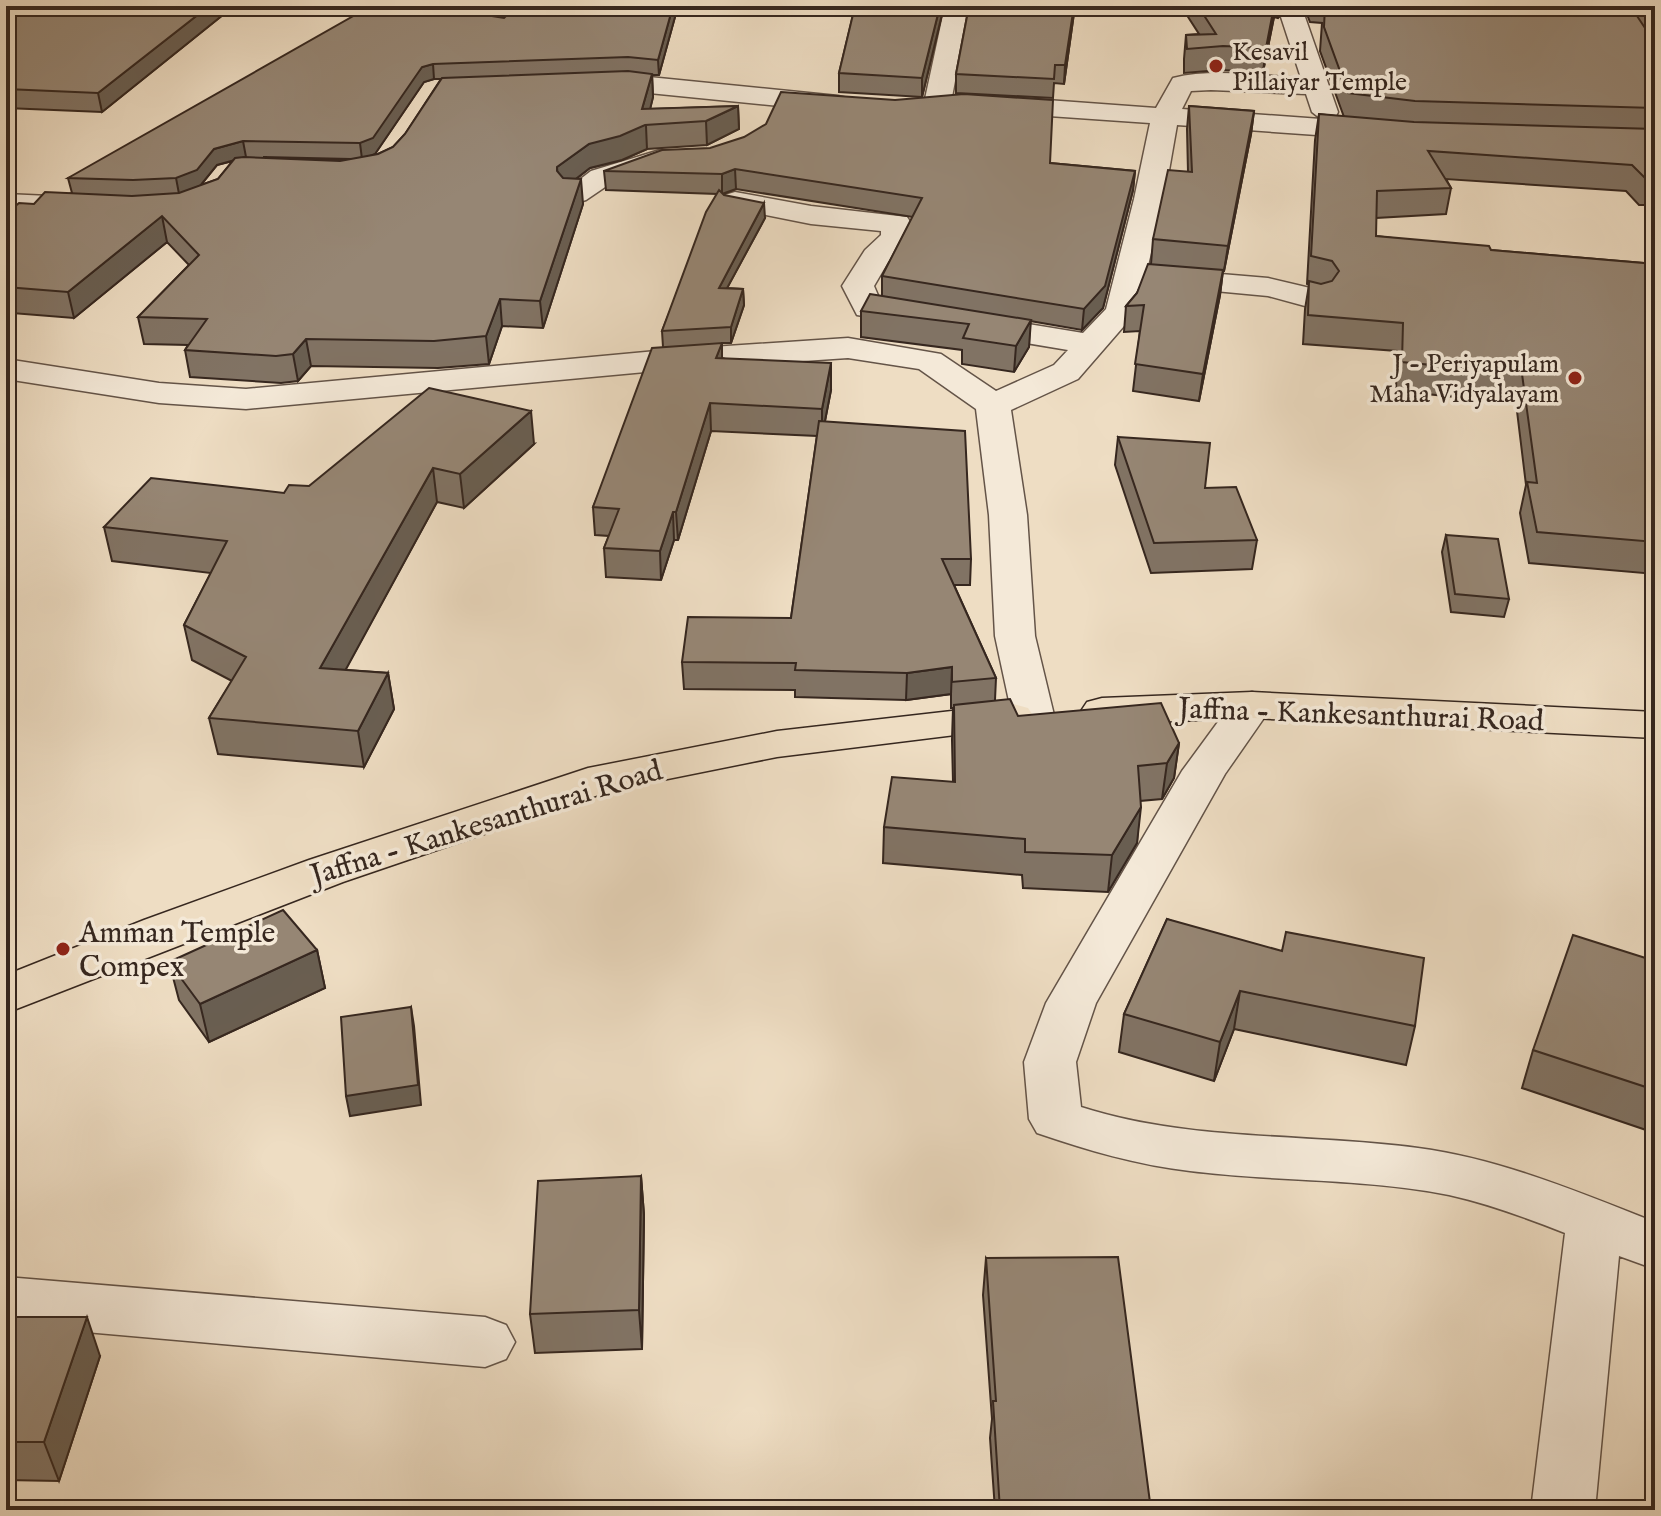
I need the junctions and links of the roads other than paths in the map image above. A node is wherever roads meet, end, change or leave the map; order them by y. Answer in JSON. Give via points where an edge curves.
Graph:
{"nodes":[{"id":1,"x":957,"y":6,"type":"edge"},
{"id":2,"x":1301,"y":6,"type":"edge"},
{"id":3,"x":572,"y":86,"type":"edge"},
{"id":4,"x":1317,"y":87,"type":"junction"},
{"id":5,"x":859,"y":106,"type":"edge"},
{"id":6,"x":1165,"y":115,"type":"junction"},
{"id":7,"x":1331,"y":128,"type":"junction"},
{"id":8,"x":1359,"y":132,"type":"edge"},
{"id":9,"x":680,"y":156,"type":"edge"},
{"id":10,"x":576,"y":194,"type":"edge"},
{"id":11,"x":735,"y":201,"type":"edge"},
{"id":12,"x":6,"y":203,"type":"edge"},
{"id":13,"x":123,"y":208,"type":"edge"},
{"id":14,"x":1128,"y":275,"type":"junction"},
{"id":15,"x":1316,"y":299,"type":"edge"},
{"id":16,"x":1091,"y":344,"type":"junction"},
{"id":17,"x":6,"y":369,"type":"edge"},
{"id":18,"x":993,"y":405,"type":"junction"},
{"id":19,"x":1252,"y":705,"type":"junction"},
{"id":20,"x":1033,"y":715,"type":"junction"},
{"id":21,"x":1655,"y":725,"type":"edge"},
{"id":22,"x":6,"y":995,"type":"edge"},
{"id":23,"x":1594,"y":1222,"type":"junction"},
{"id":24,"x":1655,"y":1246,"type":"edge"},
{"id":25,"x":6,"y":1301,"type":"edge"},
{"id":26,"x":485,"y":1342,"type":"dead end"},
{"id":27,"x":1563,"y":1510,"type":"edge"}],
"edges":[{"from":1,"to":6,"type":"street","via":[[925,109],[963,102]]},
{"from":2,"to":4,"type":"street","via":[[1293,17]]},
{"from":3,"to":5,"type":"street","via":[[629,83],[764,112]]},
{"from":4,"to":6,"type":"street","via":[[1182,84]]},
{"from":4,"to":7,"type":"street"},
{"from":6,"to":7,"type":"street"},
{"from":6,"to":14,"type":"street"},
{"from":7,"to":8,"type":"street"},
{"from":9,"to":10,"type":"street","via":[[601,177]]},
{"from":11,"to":16,"type":"street","via":[[896,223],[896,237],[858,286],[868,308]]},
{"from":12,"to":13,"type":"street"},
{"from":14,"to":15,"type":"street","via":[[1268,287]]},
{"from":14,"to":16,"type":"street","via":[[1121,311]]},
{"from":16,"to":18,"type":"street","via":[[1066,372]]},
{"from":17,"to":18,"type":"street","via":[[159,393],[246,399],[848,348],[929,361]]},
{"from":18,"to":20,"type":"street","via":[[1008,515],[1015,636]]},
{"from":19,"to":20,"type":"main road","name":"Jaffna - Kankesanthurai Road"},
{"from":19,"to":21,"type":"main road","name":"Jaffna - Kankesanthurai Road"},
{"from":19,"to":23,"type":"street","via":[[1204,771],[1071,1003],[1050,1062],[1056,1119],[1099,1136],[1154,1147],[1419,1169],[1503,1188]]},
{"from":20,"to":22,"type":"main road","name":"Jaffna - Kankesanthurai Road","via":[[777,744],[604,778],[326,871]]},
{"from":23,"to":24,"type":"street"},
{"from":23,"to":27,"type":"street"},
{"from":25,"to":26,"type":"street"}]}
